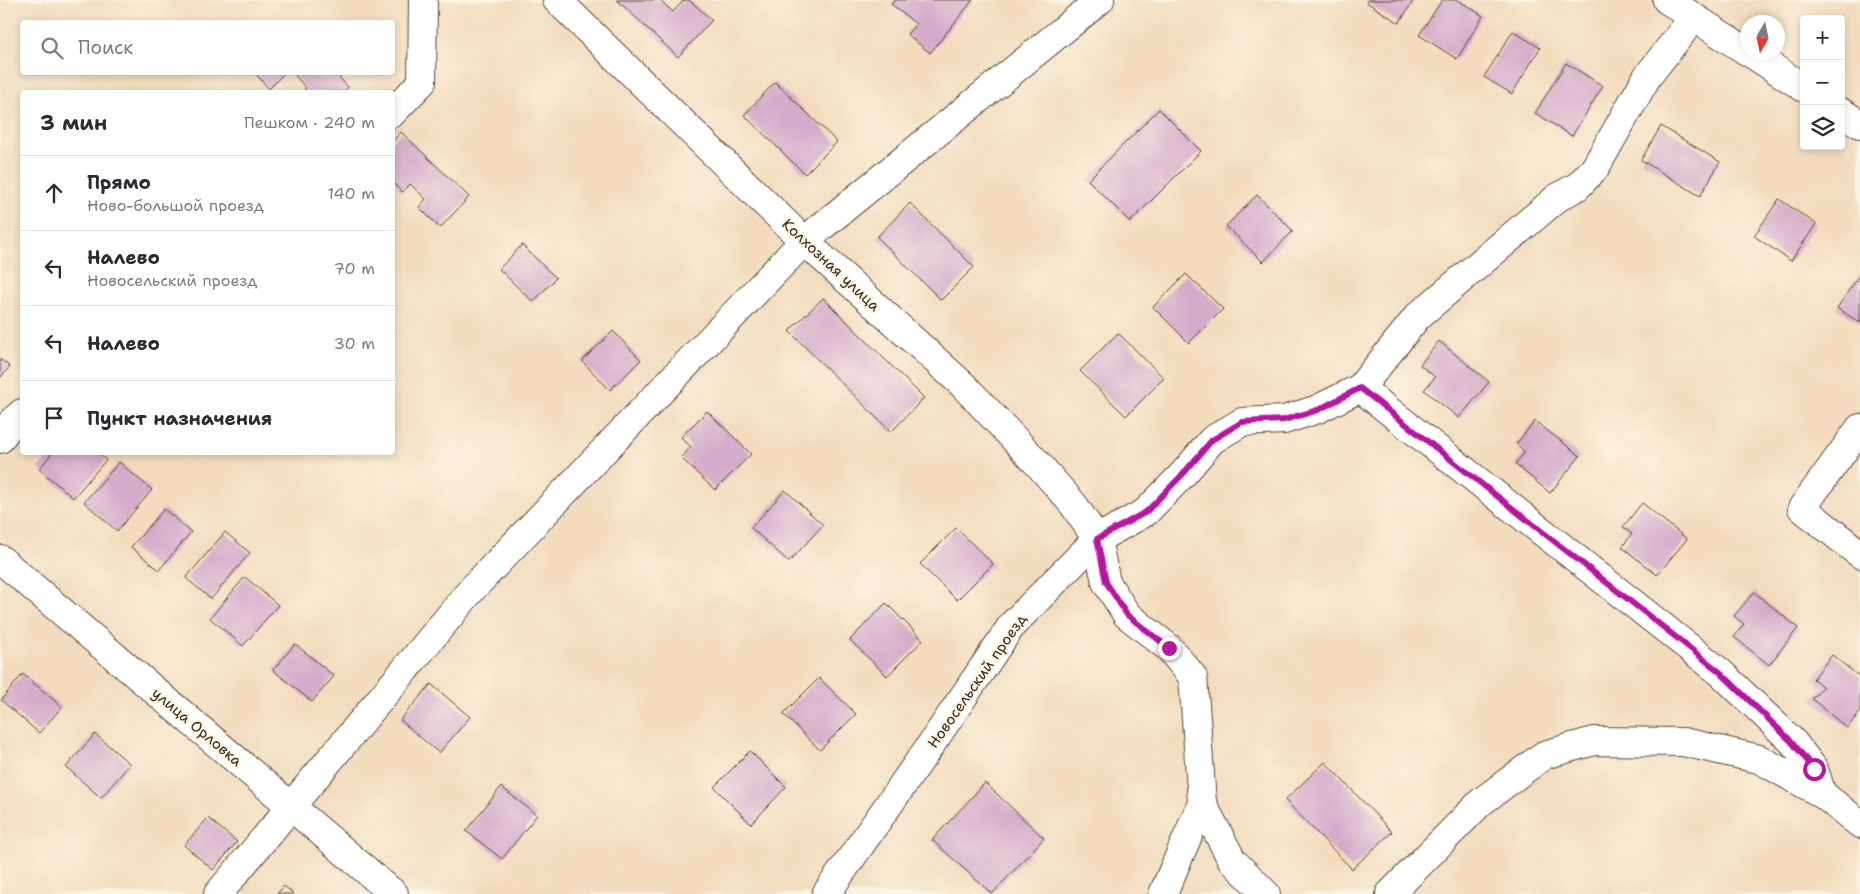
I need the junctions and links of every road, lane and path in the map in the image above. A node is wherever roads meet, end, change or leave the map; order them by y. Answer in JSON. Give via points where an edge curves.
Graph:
{"nodes":[{"id":1,"x":423,"y":0,"type":"edge"},
{"id":2,"x":1100,"y":0,"type":"edge"},
{"id":3,"x":1667,"y":0,"type":"edge"},
{"id":4,"x":567,"y":4,"type":"edge"},
{"id":5,"x":1694,"y":17,"type":"junction"},
{"id":6,"x":1740,"y":47,"type":"edge"},
{"id":7,"x":1760,"y":60,"type":"edge"},
{"id":8,"x":1800,"y":85,"type":"edge"},
{"id":9,"x":395,"y":110,"type":"edge"},
{"id":10,"x":1845,"y":115,"type":"edge"},
{"id":11,"x":1860,"y":124,"type":"edge"},
{"id":12,"x":804,"y":241,"type":"junction"},
{"id":13,"x":1360,"y":388,"type":"junction"},
{"id":14,"x":20,"y":415,"type":"edge"},
{"id":15,"x":1860,"y":428,"type":"edge"},
{"id":16,"x":0,"y":439,"type":"edge"},
{"id":17,"x":1097,"y":539,"type":"junction"},
{"id":18,"x":1860,"y":554,"type":"edge"},
{"id":19,"x":0,"y":559,"type":"edge"},
{"id":20,"x":1822,"y":794,"type":"junction"},
{"id":21,"x":1202,"y":803,"type":"junction"},
{"id":22,"x":289,"y":806,"type":"junction"},
{"id":23,"x":1860,"y":824,"type":"edge"},
{"id":24,"x":218,"y":894,"type":"edge"},
{"id":25,"x":394,"y":894,"type":"edge"},
{"id":26,"x":826,"y":894,"type":"edge"},
{"id":27,"x":1164,"y":894,"type":"edge"},
{"id":28,"x":1266,"y":894,"type":"edge"},
{"id":29,"x":1390,"y":894,"type":"edge"}],
"edges":[{"from":1,"to":9,"type":"street","via":[[422,82]]},
{"from":2,"to":12,"type":"street"},
{"from":3,"to":5,"type":"street"},
{"from":4,"to":12,"type":"street","name":"Колхозная улица"},
{"from":5,"to":6,"type":"street"},
{"from":5,"to":13,"type":"street","via":[[1647,77],[1595,168],[1578,186],[1557,198],[1418,316]]},
{"from":7,"to":8,"type":"street"},
{"from":10,"to":11,"type":"street"},
{"from":12,"to":17,"type":"street","name":"Колхозная улица","via":[[964,386],[1074,504]]},
{"from":12,"to":22,"type":"street","via":[[473,588]]},
{"from":13,"to":17,"type":"street","name":"Новосельский проезд","via":[[1318,410],[1284,420],[1242,422],[1212,440],[1146,512]]},
{"from":13,"to":20,"type":"street","via":[[1720,672],[1792,742],[1814,769]]},
{"from":14,"to":16,"type":"street"},
{"from":15,"to":18,"type":"street","via":[[1802,508]]},
{"from":17,"to":21,"type":"street","via":[[1106,582],[1127,615],[1169,648],[1193,677]]},
{"from":17,"to":26,"type":"street","name":"Новосельский проезд","via":[[1012,625]]},
{"from":19,"to":22,"type":"street","name":"улица Орловка"},
{"from":20,"to":23,"type":"street"},
{"from":20,"to":29,"type":"street","via":[[1759,759],[1683,742],[1594,741],[1544,755],[1481,802]]},
{"from":21,"to":27,"type":"street"},
{"from":21,"to":28,"type":"street","via":[[1232,860]]},
{"from":22,"to":24,"type":"street"},
{"from":22,"to":25,"type":"street","name":"улица Орловка"}]}
